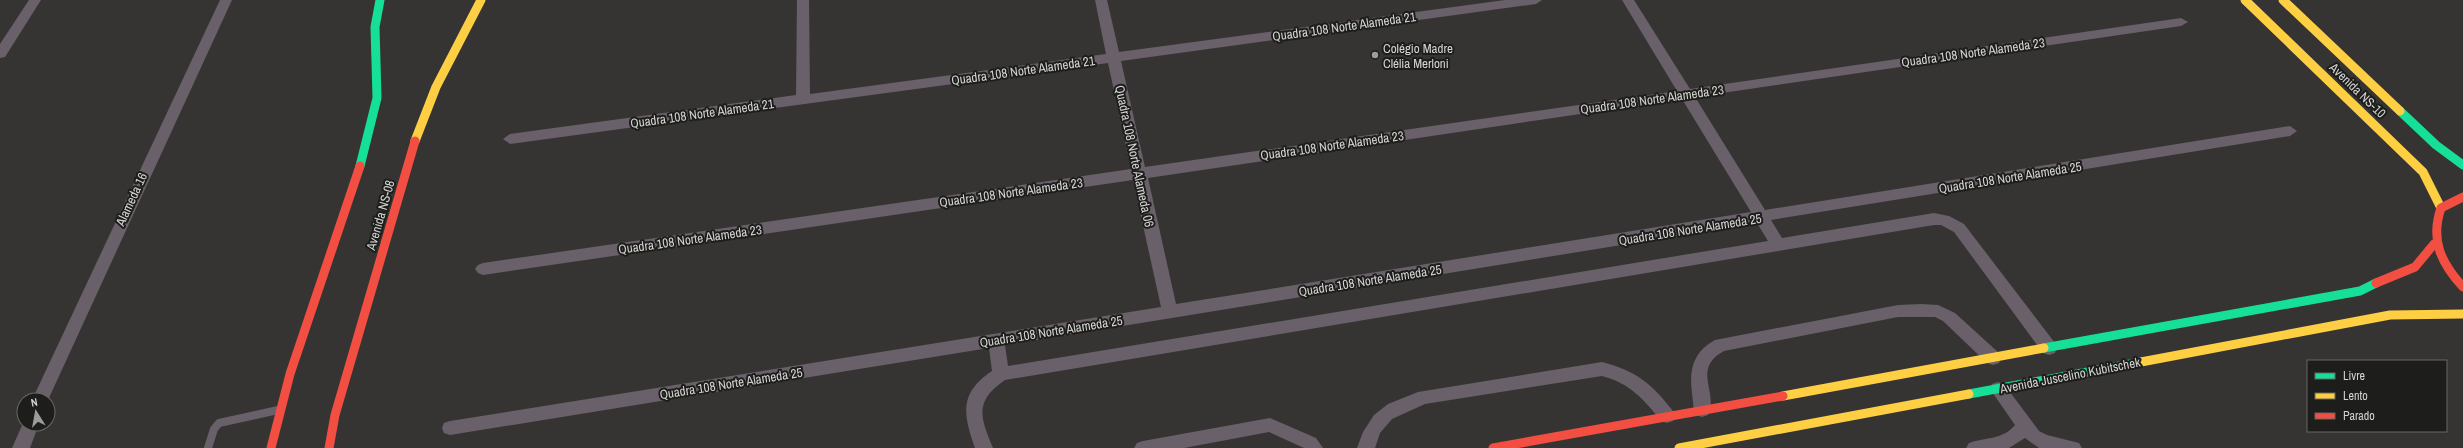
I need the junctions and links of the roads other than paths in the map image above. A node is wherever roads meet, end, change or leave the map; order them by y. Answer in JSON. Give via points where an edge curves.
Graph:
{"nodes":[{"id":1,"x":35,"y":0,"type":"edge"},
{"id":2,"x":226,"y":0,"type":"edge"},
{"id":3,"x":380,"y":0,"type":"edge"},
{"id":4,"x":481,"y":0,"type":"edge"},
{"id":5,"x":803,"y":0,"type":"edge"},
{"id":6,"x":1101,"y":0,"type":"edge"},
{"id":7,"x":1536,"y":0,"type":"edge"},
{"id":8,"x":1628,"y":0,"type":"edge"},
{"id":9,"x":2245,"y":0,"type":"edge"},
{"id":10,"x":2283,"y":0,"type":"edge"},
{"id":11,"x":2180,"y":22,"type":"dead end"},
{"id":12,"x":0,"y":54,"type":"edge"},
{"id":13,"x":1114,"y":57,"type":"junction"},
{"id":14,"x":1686,"y":94,"type":"junction"},
{"id":15,"x":803,"y":99,"type":"junction"},
{"id":16,"x":2290,"y":131,"type":"dead end"},
{"id":17,"x":510,"y":139,"type":"dead end"},
{"id":18,"x":2463,"y":166,"type":"edge"},
{"id":19,"x":1139,"y":173,"type":"junction"},
{"id":20,"x":2463,"y":198,"type":"edge"},
{"id":21,"x":2441,"y":208,"type":"junction"},
{"id":22,"x":1761,"y":217,"type":"junction"},
{"id":23,"x":1778,"y":244,"type":"junction"},
{"id":24,"x":2434,"y":244,"type":"junction"},
{"id":25,"x":483,"y":269,"type":"dead end"},
{"id":26,"x":2463,"y":287,"type":"edge"},
{"id":27,"x":1170,"y":312,"type":"junction"},
{"id":28,"x":2463,"y":314,"type":"edge"},
{"id":29,"x":996,"y":340,"type":"junction"},
{"id":30,"x":2049,"y":348,"type":"junction"},
{"id":31,"x":1993,"y":358,"type":"junction"},
{"id":32,"x":1001,"y":374,"type":"junction"},
{"id":33,"x":1998,"y":388,"type":"junction"},
{"id":34,"x":44,"y":392,"type":"edge"},
{"id":35,"x":281,"y":410,"type":"junction"},
{"id":36,"x":1702,"y":410,"type":"junction"},
{"id":37,"x":1667,"y":416,"type":"junction"},
{"id":38,"x":2024,"y":425,"type":"junction"},
{"id":39,"x":450,"y":428,"type":"dead end"},
{"id":40,"x":28,"y":432,"type":"edge"},
{"id":41,"x":1735,"y":443,"type":"edge"},
{"id":42,"x":22,"y":448,"type":"edge"},
{"id":43,"x":208,"y":448,"type":"edge"},
{"id":44,"x":271,"y":448,"type":"edge"},
{"id":45,"x":329,"y":448,"type":"edge"},
{"id":46,"x":984,"y":448,"type":"edge"},
{"id":47,"x":1143,"y":448,"type":"edge"},
{"id":48,"x":1314,"y":448,"type":"edge"},
{"id":49,"x":1366,"y":448,"type":"edge"},
{"id":50,"x":1493,"y":448,"type":"edge"},
{"id":51,"x":1679,"y":448,"type":"edge"},
{"id":52,"x":1975,"y":448,"type":"edge"},
{"id":53,"x":2073,"y":448,"type":"edge"}],
"edges":[{"from":1,"to":12,"type":"street"},
{"from":2,"to":34,"type":"street","name":"Alameda 16"},
{"from":3,"to":35,"type":"main road","via":[[375,24],[376,110],[329,264],[293,365]]},
{"from":4,"to":45,"type":"main road","name":"Avenida NS-08","via":[[424,110],[335,415]]},
{"from":5,"to":15,"type":"street"},
{"from":6,"to":13,"type":"street","name":"Quadra 108 Norte Alameda 06"},
{"from":7,"to":13,"type":"street","name":"Quadra 108 Norte Alameda 21"},
{"from":8,"to":14,"type":"street"},
{"from":9,"to":21,"type":"main road","name":"Avenida NS-10","via":[[2423,172]]},
{"from":10,"to":18,"type":"main road","name":"Avenida NS-10","via":[[2436,145]]},
{"from":11,"to":14,"type":"street","name":"Quadra 108 Norte Alameda 23"},
{"from":13,"to":15,"type":"street","name":"Quadra 108 Norte Alameda 21"},
{"from":13,"to":19,"type":"street","name":"Quadra 108 Norte Alameda 06"},
{"from":14,"to":19,"type":"street","name":"Quadra 108 Norte Alameda 23"},
{"from":14,"to":22,"type":"street"},
{"from":15,"to":17,"type":"street","name":"Quadra 108 Norte Alameda 21"},
{"from":16,"to":22,"type":"street","name":"Quadra 108 Norte Alameda 25"},
{"from":19,"to":25,"type":"street","name":"Quadra 108 Norte Alameda 23"},
{"from":19,"to":27,"type":"street","name":"Quadra 108 Norte Alameda 06"},
{"from":20,"to":21,"type":"main road"},
{"from":21,"to":24,"type":"main road","via":[[2432,229]]},
{"from":22,"to":23,"type":"street"},
{"from":22,"to":27,"type":"street","name":"Quadra 108 Norte Alameda 25"},
{"from":23,"to":30,"type":"street","via":[[1934,219],[1944,220],[1959,228],[1968,238]]},
{"from":23,"to":32,"type":"street"},
{"from":24,"to":26,"type":"main road","via":[[2444,264]]},
{"from":24,"to":30,"type":"main road","via":[[2411,269],[2392,275],[2360,292]]},
{"from":27,"to":29,"type":"street","name":"Quadra 108 Norte Alameda 25"},
{"from":28,"to":33,"type":"main road","name":"Avenida Juscelino Kubitschek","via":[[2390,315]]},
{"from":29,"to":32,"type":"street"},
{"from":29,"to":39,"type":"street","name":"Quadra 108 Norte Alameda 25"},
{"from":30,"to":31,"type":"main road"},
{"from":31,"to":36,"type":"main road"},
{"from":31,"to":36,"type":"street","via":[[1957,323],[1938,311],[1898,311],[1721,345],[1708,350],[1700,366]]},
{"from":32,"to":46,"type":"street","via":[[977,392],[973,404],[974,417]]},
{"from":33,"to":38,"type":"street"},
{"from":33,"to":41,"type":"main road","name":"Avenida Juscelino Kubitschek"},
{"from":35,"to":43,"type":"lane","via":[[219,423],[214,429]]},
{"from":35,"to":44,"type":"main road"},
{"from":36,"to":37,"type":"main road"},
{"from":37,"to":49,"type":"street","via":[[1646,389],[1623,375],[1602,369],[1424,397],[1407,403],[1378,420],[1370,432]]},
{"from":37,"to":50,"type":"main road"},
{"from":38,"to":52,"type":"street","via":[[2019,436],[2008,442]]},
{"from":38,"to":53,"type":"street","via":[[2033,436],[2043,442]]},
{"from":40,"to":42,"type":"street"},
{"from":41,"to":51,"type":"main road","name":"Avenida Juscelino Kubitschek"},
{"from":47,"to":48,"type":"street","via":[[1270,425],[1310,443]]}]}
